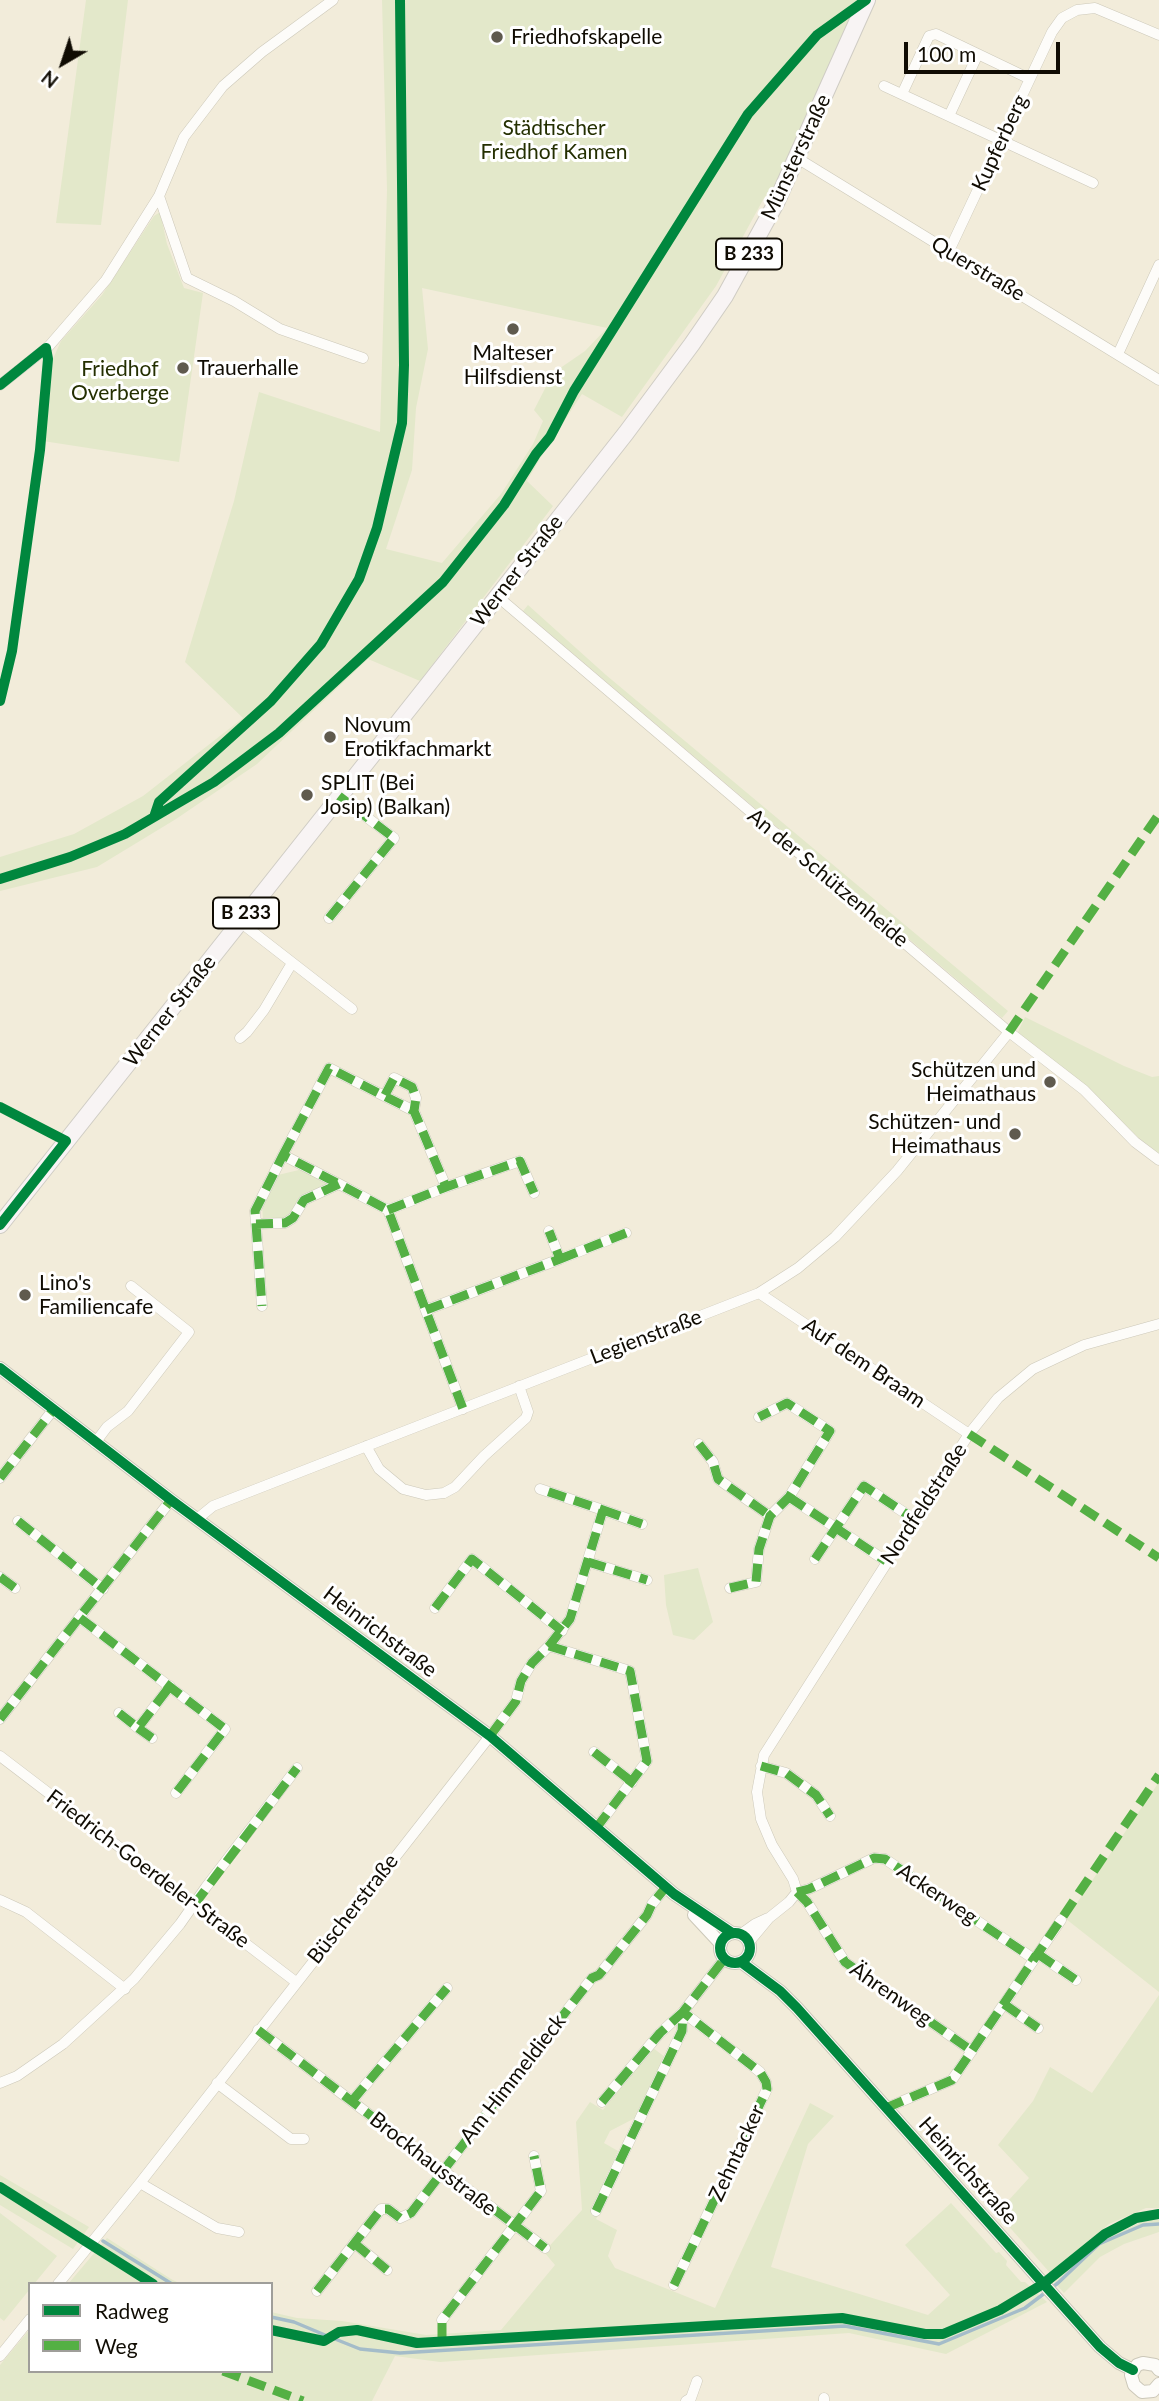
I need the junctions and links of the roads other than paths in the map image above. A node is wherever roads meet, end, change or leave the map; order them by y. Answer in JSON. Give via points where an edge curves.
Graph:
{"nodes":[{"id":1,"x":333,"y":0,"type":"edge"},
{"id":2,"x":867,"y":0,"type":"edge"},
{"id":3,"x":1159,"y":35,"type":"edge"},
{"id":4,"x":978,"y":54,"type":"junction"},
{"id":5,"x":1030,"y":79,"type":"junction"},
{"id":6,"x":884,"y":86,"type":"dead end"},
{"id":7,"x":902,"y":94,"type":"junction"},
{"id":8,"x":949,"y":116,"type":"junction"},
{"id":9,"x":1001,"y":141,"type":"junction"},
{"id":10,"x":797,"y":158,"type":"junction"},
{"id":11,"x":1093,"y":183,"type":"dead end"},
{"id":12,"x":159,"y":196,"type":"junction"},
{"id":13,"x":949,"y":251,"type":"junction"},
{"id":14,"x":1159,"y":265,"type":"edge"},
{"id":15,"x":692,"y":344,"type":"joint"},
{"id":16,"x":1118,"y":354,"type":"junction"},
{"id":17,"x":363,"y":358,"type":"dead end"},
{"id":18,"x":1159,"y":380,"type":"edge"},
{"id":19,"x":0,"y":385,"type":"edge"},
{"id":20,"x":497,"y":596,"type":"junction"},
{"id":21,"x":339,"y":796,"type":"junction"},
{"id":22,"x":329,"y":918,"type":"dead end"},
{"id":23,"x":240,"y":922,"type":"junction"},
{"id":24,"x":292,"y":963,"type":"junction"},
{"id":25,"x":352,"y":1009,"type":"dead end"},
{"id":26,"x":1009,"y":1032,"type":"junction"},
{"id":27,"x":240,"y":1038,"type":"dead end"},
{"id":28,"x":385,"y":1096,"type":"junction"},
{"id":29,"x":414,"y":1111,"type":"junction"},
{"id":30,"x":284,"y":1155,"type":"junction"},
{"id":31,"x":1159,"y":1160,"type":"edge"},
{"id":32,"x":339,"y":1184,"type":"junction"},
{"id":33,"x":446,"y":1187,"type":"junction"},
{"id":34,"x":534,"y":1193,"type":"dead end"},
{"id":35,"x":388,"y":1210,"type":"junction"},
{"id":36,"x":256,"y":1224,"type":"junction"},
{"id":37,"x":0,"y":1225,"type":"edge"},
{"id":38,"x":549,"y":1231,"type":"dead end"},
{"id":39,"x":626,"y":1233,"type":"dead end"},
{"id":40,"x":560,"y":1259,"type":"junction"},
{"id":41,"x":131,"y":1286,"type":"dead end"},
{"id":42,"x":759,"y":1293,"type":"junction"},
{"id":43,"x":262,"y":1306,"type":"dead end"},
{"id":44,"x":426,"y":1310,"type":"junction"},
{"id":45,"x":1159,"y":1325,"type":"edge"},
{"id":46,"x":0,"y":1368,"type":"edge"},
{"id":47,"x":519,"y":1386,"type":"junction"},
{"id":48,"x":463,"y":1409,"type":"junction"},
{"id":49,"x":52,"y":1410,"type":"junction"},
{"id":50,"x":759,"y":1418,"type":"dead end"},
{"id":51,"x":969,"y":1434,"type":"junction"},
{"id":52,"x":95,"y":1443,"type":"junction"},
{"id":53,"x":699,"y":1444,"type":"dead end"},
{"id":54,"x":366,"y":1446,"type":"junction"},
{"id":55,"x":0,"y":1478,"type":"edge"},
{"id":56,"x":540,"y":1489,"type":"dead end"},
{"id":57,"x":789,"y":1497,"type":"junction"},
{"id":58,"x":170,"y":1500,"type":"junction"},
{"id":59,"x":603,"y":1510,"type":"junction"},
{"id":60,"x":770,"y":1516,"type":"junction"},
{"id":61,"x":197,"y":1519,"type":"junction"},
{"id":62,"x":914,"y":1519,"type":"junction"},
{"id":63,"x":18,"y":1521,"type":"dead end"},
{"id":64,"x":642,"y":1524,"type":"dead end"},
{"id":65,"x":836,"y":1528,"type":"junction"},
{"id":66,"x":815,"y":1559,"type":"dead end"},
{"id":67,"x":887,"y":1561,"type":"junction"},
{"id":68,"x":588,"y":1562,"type":"junction"},
{"id":69,"x":0,"y":1577,"type":"edge"},
{"id":70,"x":648,"y":1580,"type":"dead end"},
{"id":71,"x":15,"y":1588,"type":"dead end"},
{"id":72,"x":730,"y":1588,"type":"dead end"},
{"id":73,"x":103,"y":1589,"type":"junction"},
{"id":74,"x":435,"y":1608,"type":"dead end"},
{"id":75,"x":80,"y":1618,"type":"junction"},
{"id":76,"x":562,"y":1631,"type":"junction"},
{"id":77,"x":549,"y":1646,"type":"junction"},
{"id":78,"x":170,"y":1686,"type":"junction"},
{"id":79,"x":119,"y":1713,"type":"dead end"},
{"id":80,"x":0,"y":1719,"type":"edge"},
{"id":81,"x":138,"y":1728,"type":"junction"},
{"id":82,"x":490,"y":1737,"type":"junction"},
{"id":83,"x":152,"y":1738,"type":"dead end"},
{"id":84,"x":594,"y":1752,"type":"dead end"},
{"id":85,"x":0,"y":1756,"type":"edge"},
{"id":86,"x":761,"y":1766,"type":"junction"},
{"id":87,"x":297,"y":1768,"type":"dead end"},
{"id":88,"x":632,"y":1782,"type":"junction"},
{"id":89,"x":176,"y":1793,"type":"dead end"},
{"id":90,"x":830,"y":1816,"type":"dead end"},
{"id":91,"x":597,"y":1828,"type":"junction"},
{"id":92,"x":666,"y":1887,"type":"junction"},
{"id":93,"x":797,"y":1892,"type":"junction"},
{"id":94,"x":0,"y":1900,"type":"edge"},
{"id":95,"x":194,"y":1905,"type":"junction"},
{"id":96,"x":688,"y":1905,"type":"junction"},
{"id":97,"x":1061,"y":1920,"type":"dead end"},
{"id":98,"x":721,"y":1944,"type":"junction"},
{"id":99,"x":742,"y":1945,"type":"junction"},
{"id":100,"x":1036,"y":1957,"type":"junction"},
{"id":101,"x":725,"y":1958,"type":"junction"},
{"id":102,"x":1076,"y":1980,"type":"dead end"},
{"id":103,"x":296,"y":1982,"type":"junction"},
{"id":104,"x":447,"y":1988,"type":"dead end"},
{"id":105,"x":125,"y":1989,"type":"junction"},
{"id":106,"x":1004,"y":2004,"type":"junction"},
{"id":107,"x":682,"y":2012,"type":"junction"},
{"id":108,"x":1038,"y":2028,"type":"dead end"},
{"id":109,"x":258,"y":2030,"type":"junction"},
{"id":110,"x":660,"y":2033,"type":"junction"},
{"id":111,"x":676,"y":2045,"type":"junction"},
{"id":112,"x":972,"y":2051,"type":"junction"},
{"id":113,"x":0,"y":2083,"type":"edge"},
{"id":114,"x":217,"y":2083,"type":"junction"},
{"id":115,"x":352,"y":2102,"type":"junction"},
{"id":116,"x":602,"y":2102,"type":"dead end"},
{"id":117,"x":886,"y":2108,"type":"junction"},
{"id":118,"x":304,"y":2139,"type":"dead end"},
{"id":119,"x":534,"y":2156,"type":"dead end"},
{"id":120,"x":443,"y":2171,"type":"junction"},
{"id":121,"x":140,"y":2183,"type":"junction"},
{"id":122,"x":596,"y":2211,"type":"dead end"},
{"id":123,"x":514,"y":2226,"type":"junction"},
{"id":124,"x":239,"y":2232,"type":"dead end"},
{"id":125,"x":354,"y":2244,"type":"junction"},
{"id":126,"x":545,"y":2248,"type":"dead end"},
{"id":127,"x":387,"y":2270,"type":"dead end"},
{"id":128,"x":60,"y":2282,"type":"edge"},
{"id":129,"x":674,"y":2285,"type":"dead end"},
{"id":130,"x":317,"y":2291,"type":"dead end"},
{"id":131,"x":442,"y":2320,"type":"dead end"},
{"id":132,"x":28,"y":2321,"type":"edge"},
{"id":133,"x":0,"y":2356,"type":"edge"},
{"id":134,"x":1158,"y":2366,"type":"edge"},
{"id":135,"x":1133,"y":2370,"type":"junction"},
{"id":136,"x":697,"y":2381,"type":"dead end"},
{"id":137,"x":1159,"y":2385,"type":"edge"},
{"id":138,"x":1141,"y":2396,"type":"edge"},
{"id":139,"x":686,"y":2401,"type":"edge"}],
"edges":[{"from":1,"to":12,"type":"street","via":[[223,86],[184,137]]},
{"from":2,"to":10,"type":"main road","name":"Münsterstraße","number":"B 233"},
{"from":3,"to":5,"type":"street","name":"Kupferberg","via":[[1095,8],[1077,10],[1057,23]]},
{"from":4,"to":5,"type":"street"},
{"from":4,"to":7,"type":"street","via":[[936,34],[929,36]]},
{"from":4,"to":8,"type":"street"},
{"from":5,"to":9,"type":"street","name":"Kupferberg"},
{"from":6,"to":7,"type":"street"},
{"from":7,"to":8,"type":"street"},
{"from":8,"to":9,"type":"street"},
{"from":9,"to":11,"type":"street"},
{"from":9,"to":13,"type":"street","name":"Kupferberg"},
{"from":10,"to":13,"type":"street","name":"Querstraße"},
{"from":10,"to":15,"type":"main road","name":"Münsterstraße","number":"B 233","via":[[752,249]]},
{"from":12,"to":17,"type":"street","via":[[187,278],[280,329]]},
{"from":12,"to":19,"type":"street","via":[[88,303],[46,348]]},
{"from":13,"to":16,"type":"street","name":"Querstraße"},
{"from":14,"to":16,"type":"street"},
{"from":15,"to":20,"type":"main road","name":"Werner Straße","number":"B 233"},
{"from":16,"to":18,"type":"street","name":"Querstraße"},
{"from":20,"to":21,"type":"main road","name":"Werner Straße","number":"B 233"},
{"from":20,"to":26,"type":"street","name":"An der Schützenheide"},
{"from":21,"to":22,"type":"street","via":[[394,838]]},
{"from":21,"to":23,"type":"main road","name":"Werner Straße","number":"B 233"},
{"from":23,"to":24,"type":"street"},
{"from":23,"to":37,"type":"main road","name":"Werner Straße","number":"B 233"},
{"from":24,"to":25,"type":"street"},
{"from":24,"to":27,"type":"street","via":[[264,1010]]},
{"from":26,"to":31,"type":"street","name":"An der Schützenheide","via":[[1084,1090]]},
{"from":26,"to":42,"type":"street","name":"Legienstraße","via":[[897,1171],[853,1218],[798,1268]]},
{"from":28,"to":29,"type":"street"},
{"from":28,"to":29,"type":"street","via":[[394,1078],[403,1082],[412,1087]]},
{"from":28,"to":30,"type":"street","via":[[329,1068]]},
{"from":29,"to":33,"type":"street"},
{"from":30,"to":32,"type":"street"},
{"from":30,"to":36,"type":"street","via":[[255,1211]]},
{"from":32,"to":35,"type":"street"},
{"from":32,"to":36,"type":"street","via":[[304,1200],[285,1223]]},
{"from":33,"to":34,"type":"street","via":[[520,1161]]},
{"from":33,"to":35,"type":"street"},
{"from":35,"to":44,"type":"street"},
{"from":36,"to":43,"type":"street"},
{"from":38,"to":40,"type":"street"},
{"from":39,"to":40,"type":"street"},
{"from":40,"to":44,"type":"street"},
{"from":41,"to":52,"type":"street","via":[[188,1332],[128,1411]]},
{"from":42,"to":47,"type":"street","name":"Legienstraße"},
{"from":42,"to":51,"type":"street","name":"Auf dem Braam"},
{"from":44,"to":48,"type":"street"},
{"from":45,"to":51,"type":"street","name":"Nordfeldstraße","via":[[1084,1345],[1033,1369],[998,1398]]},
{"from":46,"to":49,"type":"street","name":"Heinrichstraße"},
{"from":47,"to":48,"type":"street","name":"Legienstraße"},
{"from":47,"to":54,"type":"street","via":[[526,1418],[444,1493],[426,1496],[402,1489],[379,1469]]},
{"from":48,"to":54,"type":"street","name":"Legienstraße"},
{"from":49,"to":52,"type":"street","name":"Heinrichstraße"},
{"from":49,"to":55,"type":"street"},
{"from":50,"to":57,"type":"street","via":[[787,1404],[830,1431]]},
{"from":51,"to":62,"type":"street","name":"Nordfeldstraße"},
{"from":52,"to":58,"type":"street","name":"Heinrichstraße"},
{"from":53,"to":60,"type":"street","via":[[713,1462],[718,1479]]},
{"from":54,"to":61,"type":"street","name":"Legienstraße","via":[[207,1508]]},
{"from":56,"to":59,"type":"street"},
{"from":57,"to":60,"type":"street"},
{"from":57,"to":65,"type":"street"},
{"from":58,"to":61,"type":"street","name":"Heinrichstraße"},
{"from":58,"to":73,"type":"street"},
{"from":59,"to":64,"type":"street"},
{"from":59,"to":68,"type":"street","name":"Büscherstraße"},
{"from":60,"to":72,"type":"street","via":[[759,1549],[756,1582]]},
{"from":61,"to":82,"type":"street","name":"Heinrichstraße"},
{"from":62,"to":65,"type":"street","via":[[864,1486]]},
{"from":62,"to":67,"type":"street","name":"Nordfeldstraße"},
{"from":63,"to":73,"type":"street"},
{"from":65,"to":66,"type":"street"},
{"from":65,"to":67,"type":"street"},
{"from":67,"to":86,"type":"street","name":"Nordfeldstraße","via":[[769,1743]]},
{"from":68,"to":70,"type":"street"},
{"from":68,"to":76,"type":"street","name":"Büscherstraße"},
{"from":69,"to":71,"type":"street"},
{"from":73,"to":75,"type":"street"},
{"from":74,"to":76,"type":"street","via":[[472,1559]]},
{"from":75,"to":78,"type":"street"},
{"from":75,"to":80,"type":"street"},
{"from":76,"to":77,"type":"street","name":"Büscherstraße"},
{"from":77,"to":82,"type":"street","name":"Büscherstraße","via":[[532,1663],[516,1701]]},
{"from":77,"to":88,"type":"street","via":[[631,1671],[647,1761]]},
{"from":78,"to":81,"type":"street"},
{"from":78,"to":89,"type":"street","via":[[225,1728]]},
{"from":79,"to":81,"type":"street"},
{"from":81,"to":83,"type":"street"},
{"from":82,"to":91,"type":"street","name":"Heinrichstraße"},
{"from":82,"to":103,"type":"street","name":"Büscherstraße"},
{"from":84,"to":88,"type":"street"},
{"from":85,"to":95,"type":"street","name":"Friedrich-Goerdeler-Straße"},
{"from":86,"to":90,"type":"street","via":[[786,1773],[816,1796]]},
{"from":86,"to":93,"type":"street","name":"Nordfeldstraße","via":[[757,1792],[761,1819]]},
{"from":87,"to":95,"type":"street"},
{"from":88,"to":91,"type":"street"},
{"from":91,"to":92,"type":"street","name":"Heinrichstraße"},
{"from":92,"to":96,"type":"street","name":"Heinrichstraße"},
{"from":92,"to":120,"type":"street","name":"Am Himmeldieck"},
{"from":93,"to":99,"type":"street"},
{"from":93,"to":100,"type":"street","name":"Ackerweg","via":[[874,1858],[885,1859]]},
{"from":93,"to":112,"type":"street","name":"Ährenweg","via":[[845,1962]]},
{"from":94,"to":105,"type":"street","via":[[26,1912]]},
{"from":95,"to":103,"type":"street","name":"Friedrich-Goerdeler-Straße"},
{"from":95,"to":105,"type":"street"},
{"from":96,"to":98,"type":"street","name":"Heinrichstraße"},
{"from":96,"to":99,"type":"street","name":"Heinrichstraße"},
{"from":97,"to":100,"type":"street"},
{"from":98,"to":99,"type":"street","via":[[723,1939]]},
{"from":98,"to":101,"type":"street"},
{"from":99,"to":101,"type":"street","via":[[735,1963]]},
{"from":99,"to":117,"type":"street","name":"Heinrichstraße"},
{"from":100,"to":102,"type":"street"},
{"from":100,"to":106,"type":"street"},
{"from":101,"to":107,"type":"street"},
{"from":103,"to":109,"type":"street","name":"Büscherstraße"},
{"from":104,"to":115,"type":"street","name":"Brockhausstraße"},
{"from":105,"to":113,"type":"street","via":[[55,2051]]},
{"from":106,"to":108,"type":"street"},
{"from":106,"to":112,"type":"street"},
{"from":107,"to":110,"type":"street"},
{"from":107,"to":111,"type":"street"},
{"from":107,"to":129,"type":"street","name":"Zehntacker","via":[[760,2073],[767,2089]]},
{"from":109,"to":114,"type":"street","name":"Büscherstraße"},
{"from":109,"to":115,"type":"street","name":"Brockhausstraße"},
{"from":110,"to":111,"type":"street"},
{"from":110,"to":116,"type":"street"},
{"from":111,"to":122,"type":"street"},
{"from":112,"to":117,"type":"street","via":[[952,2080]]},
{"from":114,"to":118,"type":"street","via":[[292,2139]]},
{"from":114,"to":121,"type":"street","name":"Büscherstraße"},
{"from":115,"to":120,"type":"street","name":"Brockhausstraße"},
{"from":117,"to":135,"type":"street","name":"Heinrichstraße","via":[[1100,2347]]},
{"from":119,"to":123,"type":"street","name":"Brockhausstraße","via":[[541,2191]]},
{"from":120,"to":123,"type":"street","name":"Brockhausstraße"},
{"from":120,"to":125,"type":"street","name":"Am Himmeldieck","via":[[408,2216],[400,2218],[381,2209]]},
{"from":121,"to":124,"type":"street","via":[[217,2228]]},
{"from":121,"to":128,"type":"street","name":"Büscherstraße"},
{"from":123,"to":126,"type":"street","name":"Brockhausstraße"},
{"from":123,"to":131,"type":"street","name":"Brockhausstraße"},
{"from":125,"to":127,"type":"street"},
{"from":125,"to":130,"type":"street","name":"Am Himmeldieck"},
{"from":132,"to":133,"type":"street"},
{"from":134,"to":135,"type":"street","via":[[1143,2363]]},
{"from":135,"to":138,"type":"street","via":[[1133,2385]]},
{"from":136,"to":139,"type":"street"},
{"from":137,"to":138,"type":"street"}]}
